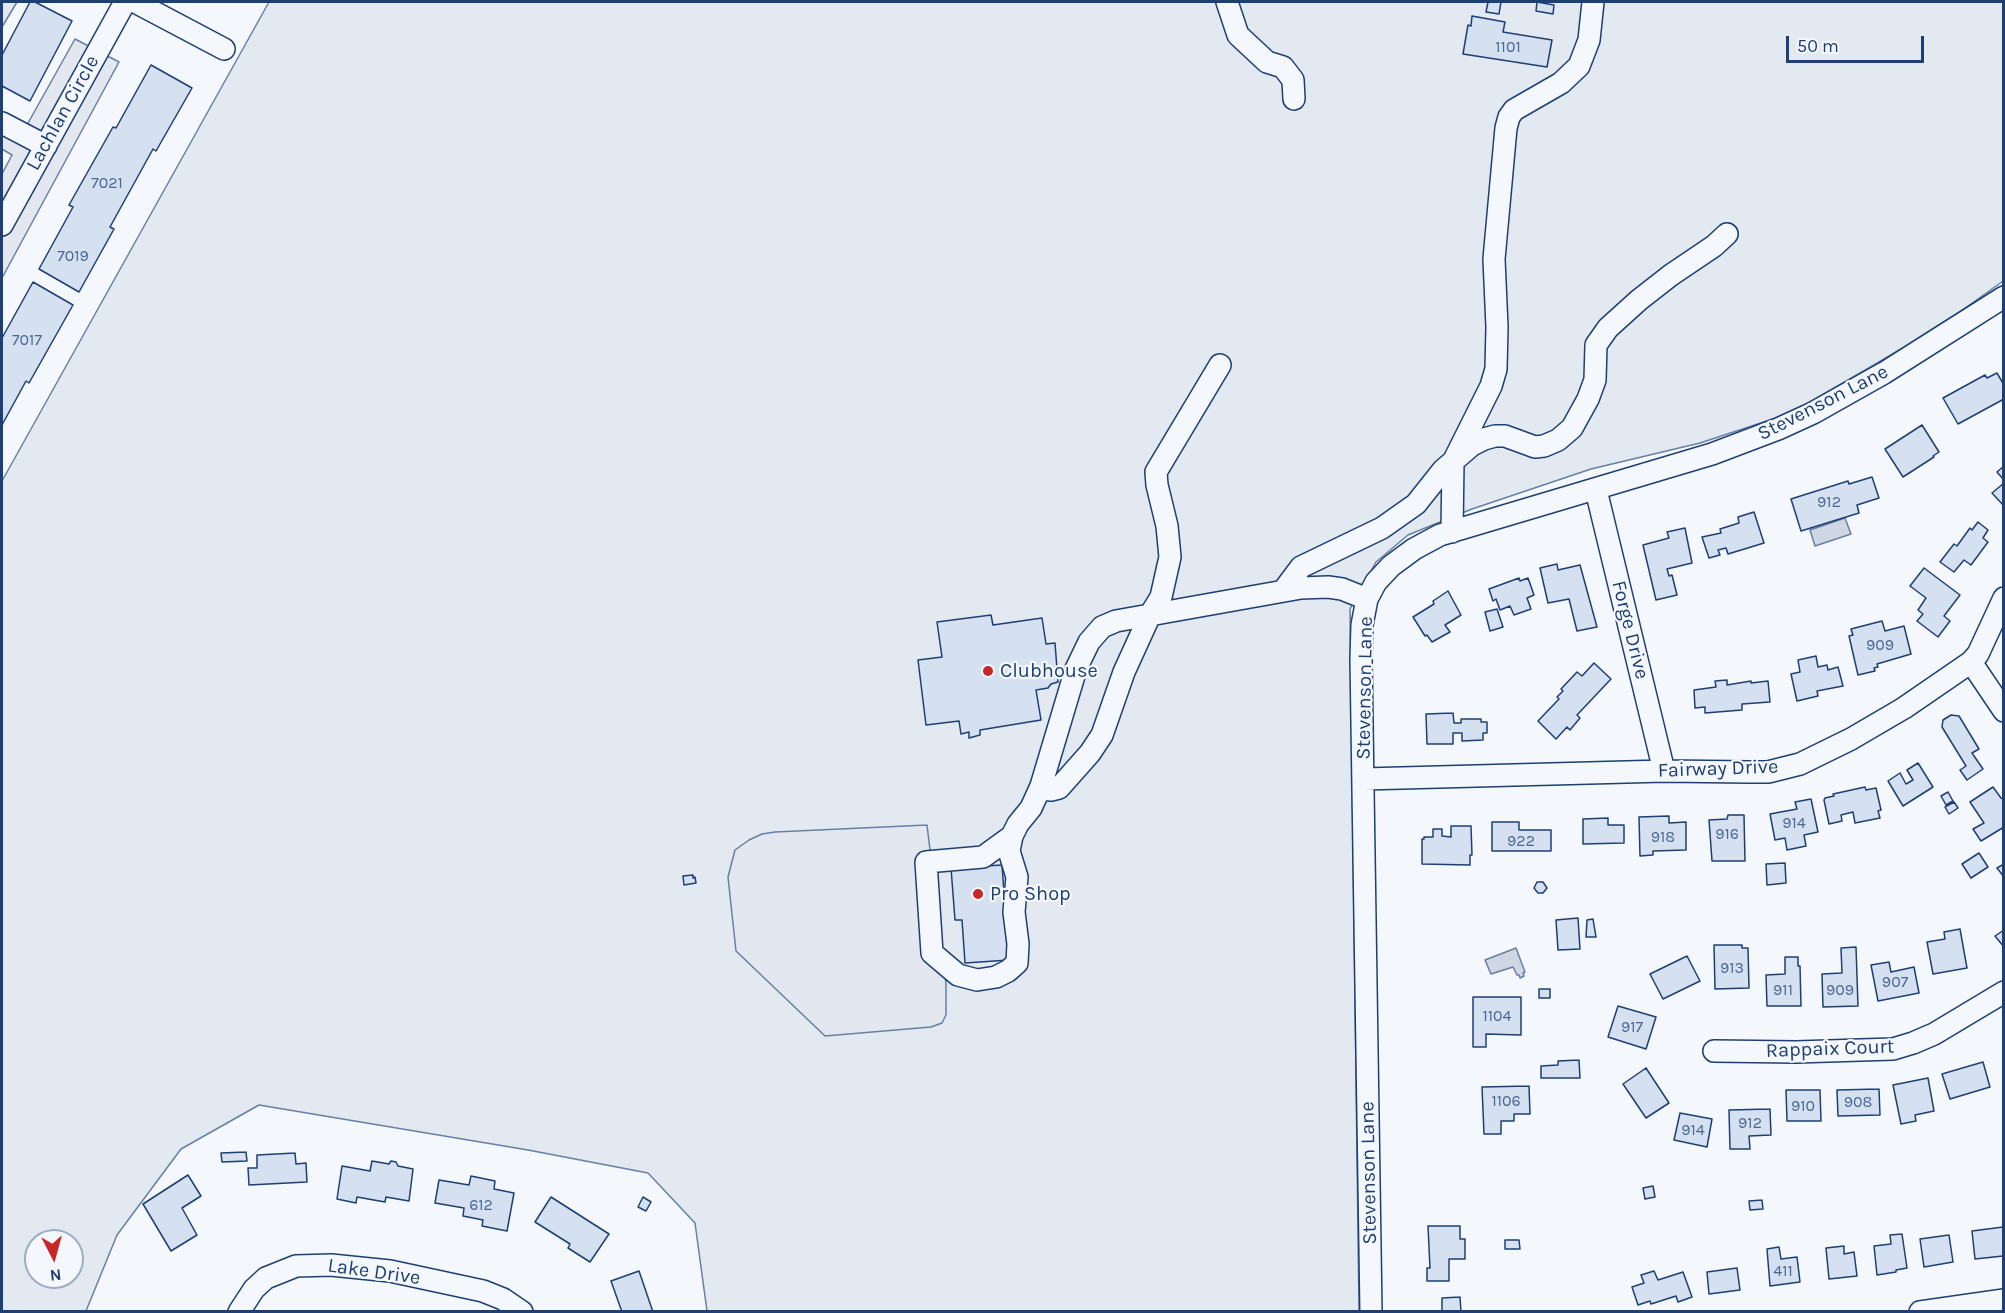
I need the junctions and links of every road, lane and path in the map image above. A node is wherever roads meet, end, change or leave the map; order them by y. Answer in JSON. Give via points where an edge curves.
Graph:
{"nodes":[{"id":1,"x":124,"y":2,"type":"edge"},
{"id":2,"x":135,"y":2,"type":"edge"},
{"id":3,"x":1227,"y":2,"type":"edge"},
{"id":4,"x":1593,"y":2,"type":"edge"},
{"id":5,"x":224,"y":49,"type":"dead end"},
{"id":6,"x":1294,"y":99,"type":"dead end"},
{"id":7,"x":2,"y":123,"type":"edge"},
{"id":8,"x":46,"y":146,"type":"junction"},
{"id":9,"x":2,"y":225,"type":"edge"},
{"id":10,"x":1727,"y":234,"type":"dead end"},
{"id":11,"x":2004,"y":297,"type":"edge"},
{"id":12,"x":1220,"y":365,"type":"dead end"},
{"id":13,"x":1453,"y":462,"type":"junction"},
{"id":14,"x":1596,"y":490,"type":"junction"},
{"id":15,"x":1452,"y":532,"type":"junction"},
{"id":16,"x":1283,"y":591,"type":"junction"},
{"id":17,"x":2004,"y":598,"type":"edge"},
{"id":18,"x":1367,"y":599,"type":"junction"},
{"id":19,"x":1150,"y":615,"type":"junction"},
{"id":20,"x":1971,"y":662,"type":"junction"},
{"id":21,"x":2004,"y":711,"type":"edge"},
{"id":22,"x":1664,"y":771,"type":"junction"},
{"id":23,"x":1364,"y":779,"type":"junction"},
{"id":24,"x":1040,"y":789,"type":"junction"},
{"id":25,"x":1012,"y":836,"type":"junction"},
{"id":26,"x":2004,"y":992,"type":"edge"},
{"id":27,"x":1714,"y":1051,"type":"dead end"},
{"id":28,"x":2004,"y":1300,"type":"edge"},
{"id":29,"x":239,"y":1311,"type":"edge"},
{"id":30,"x":522,"y":1311,"type":"edge"},
{"id":31,"x":1371,"y":1311,"type":"edge"},
{"id":32,"x":1920,"y":1311,"type":"edge"}],
"edges":[{"from":1,"to":8,"type":"street","name":"Lachlan Circle"},
{"from":2,"to":5,"type":"street"},
{"from":3,"to":6,"type":"street","via":[[1238,35],[1267,62],[1283,67],[1293,80]]},
{"from":4,"to":13,"type":"street","via":[[1589,40],[1578,66],[1561,83],[1514,110],[1509,117],[1494,259],[1496,369]]},
{"from":7,"to":8,"type":"street"},
{"from":8,"to":9,"type":"street","name":"Lachlan Circle"},
{"from":10,"to":13,"type":"street","via":[[1608,328],[1596,345],[1594,380],[1588,399],[1572,428],[1558,440],[1535,447],[1495,436],[1472,445]]},
{"from":11,"to":14,"type":"street","name":"Stevenson Lane","via":[[1884,373],[1779,429]]},
{"from":12,"to":19,"type":"street","via":[[1156,472],[1170,557],[1161,597]]},
{"from":13,"to":15,"type":"street"},
{"from":13,"to":16,"type":"street","via":[[1416,504],[1382,528],[1301,567]]},
{"from":14,"to":15,"type":"street","name":"Stevenson Lane"},
{"from":14,"to":22,"type":"street","name":"Forge Drive"},
{"from":15,"to":18,"type":"street","name":"Stevenson Lane","via":[[1414,549],[1391,566]]},
{"from":16,"to":18,"type":"street","via":[[1328,587]]},
{"from":16,"to":19,"type":"street"},
{"from":17,"to":20,"type":"street","name":"Fairway Drive"},
{"from":18,"to":23,"type":"street","name":"Stevenson Lane","via":[[1361,658]]},
{"from":19,"to":24,"type":"street","via":[[1102,735],[1059,788]]},
{"from":19,"to":24,"type":"street","via":[[1102,627],[1089,642],[1076,669]]},
{"from":20,"to":21,"type":"street"},
{"from":20,"to":22,"type":"street","name":"Fairway Drive","via":[[1895,713],[1800,764],[1768,772]]},
{"from":22,"to":23,"type":"street","name":"Fairway Drive"},
{"from":23,"to":31,"type":"street","name":"Stevenson Lane"},
{"from":24,"to":25,"type":"street"},
{"from":25,"to":25,"type":"street","via":[[983,857],[926,862],[932,952],[958,975],[987,979],[1017,963],[1017,877],[1009,851]]},
{"from":26,"to":27,"type":"street","name":"Rappaix Court","via":[[1934,1034],[1893,1048]]},
{"from":28,"to":32,"type":"street"},
{"from":29,"to":30,"type":"street","name":"Lake Drive","via":[[266,1278],[296,1266],[331,1265],[390,1271],[483,1291]]}]}
